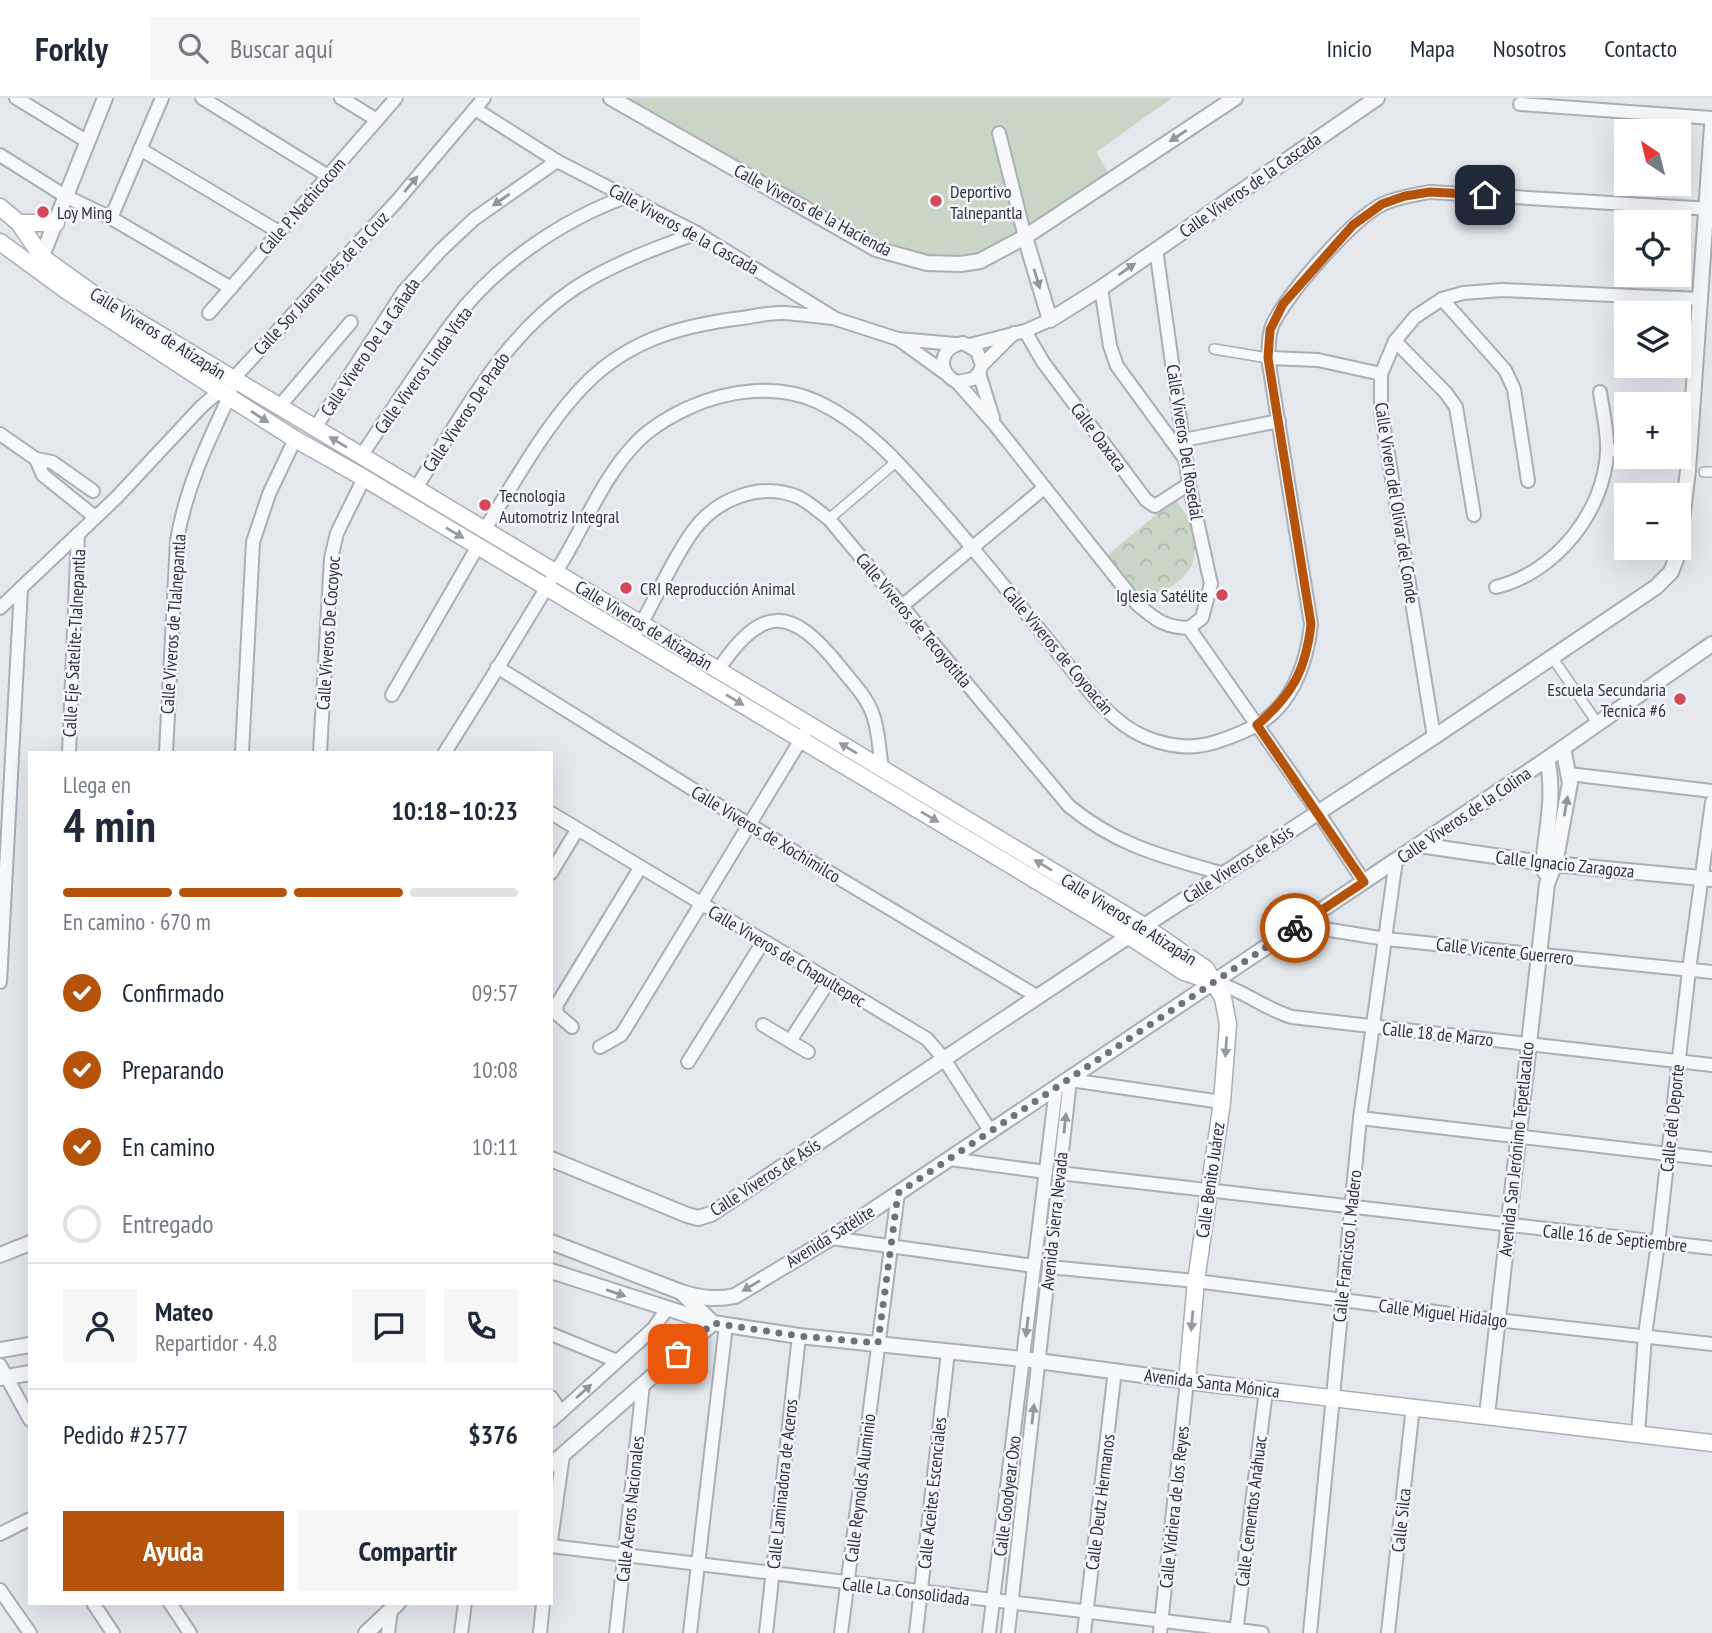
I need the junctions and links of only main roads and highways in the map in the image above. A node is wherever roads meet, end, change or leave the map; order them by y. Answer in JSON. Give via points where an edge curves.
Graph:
{"nodes":[{"id":1,"x":0,"y":207,"type":"edge"},
{"id":2,"x":19,"y":223,"type":"junction"},
{"id":3,"x":56,"y":223,"type":"road end"},
{"id":4,"x":0,"y":239,"type":"edge"},
{"id":5,"x":39,"y":263,"type":"junction"},
{"id":6,"x":1214,"y":982,"type":"junction"},
{"id":7,"x":1187,"y":1381,"type":"joint"},
{"id":8,"x":1712,"y":1443,"type":"edge"}],
"edges":[{"from":1,"to":2,"type":"main road","name":"Calle Viveros de Atizapán"},
{"from":2,"to":3,"type":"main road"},
{"from":2,"to":5,"type":"main road","name":"Calle Viveros de Atizapán"},
{"from":4,"to":5,"type":"main road","name":"Calle Viveros de Atizapán","via":[[19,255]]},
{"from":6,"to":5,"type":"main road","name":"Calle Viveros de Atizapán","one_way":true,"via":[[1199,962],[1144,926]]},
{"from":5,"to":6,"type":"main road","name":"Calle Viveros de Atizapán","one_way":true,"via":[[67,291],[295,439],[1184,972]]},
{"from":6,"to":7,"type":"main road","name":"Calle Benito Juárez","one_way":true,"via":[[1228,1024]]},
{"from":7,"to":8,"type":"main road","name":"Avenida Santa Mónica"}]}
